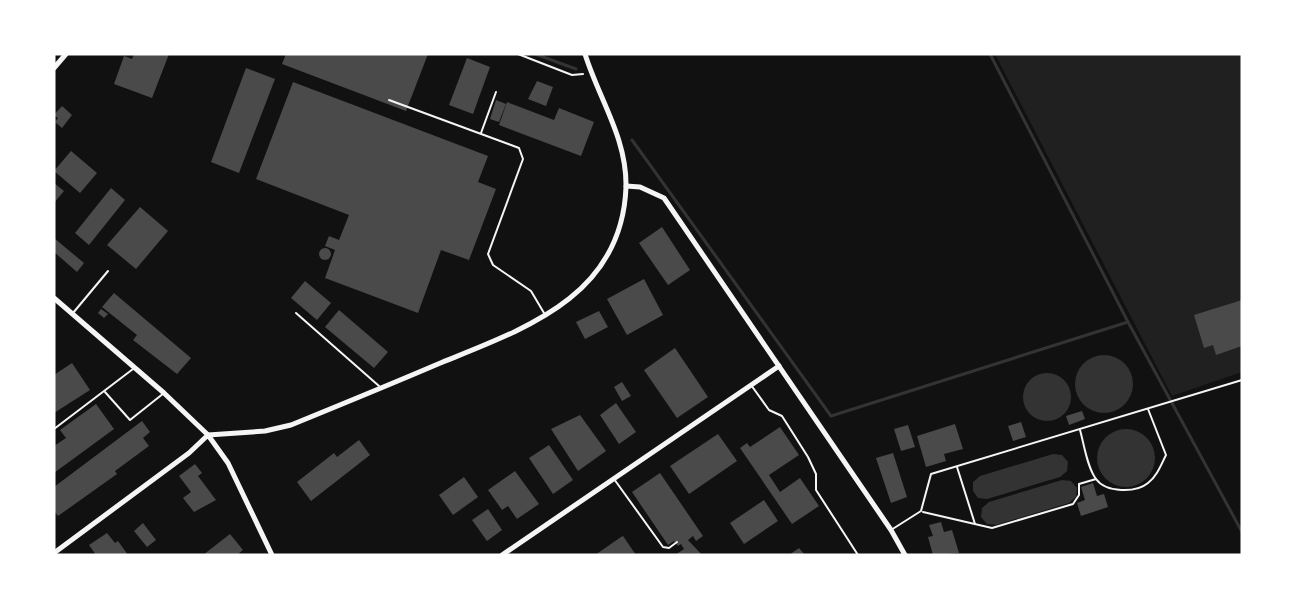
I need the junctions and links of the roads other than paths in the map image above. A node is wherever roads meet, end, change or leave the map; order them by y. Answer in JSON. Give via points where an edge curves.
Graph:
{"nodes":[{"id":1,"x":66,"y":54,"type":"edge"},
{"id":2,"x":585,"y":54,"type":"edge"},
{"id":3,"x":54,"y":68,"type":"edge"},
{"id":4,"x":496,"y":92,"type":"dead end"},
{"id":5,"x":389,"y":100,"type":"dead end"},
{"id":6,"x":481,"y":133,"type":"junction"},
{"id":7,"x":626,"y":186,"type":"junction"},
{"id":8,"x":108,"y":271,"type":"dead end"},
{"id":9,"x":54,"y":298,"type":"edge"},
{"id":10,"x":73,"y":313,"type":"junction"},
{"id":11,"x":296,"y":313,"type":"dead end"},
{"id":12,"x":546,"y":315,"type":"junction"},
{"id":13,"x":779,"y":366,"type":"junction"},
{"id":14,"x":135,"y":368,"type":"junction"},
{"id":15,"x":1242,"y":380,"type":"edge"},
{"id":16,"x":751,"y":385,"type":"junction"},
{"id":17,"x":381,"y":388,"type":"junction"},
{"id":18,"x":104,"y":391,"type":"junction"},
{"id":19,"x":164,"y":393,"type":"junction"},
{"id":20,"x":1149,"y":408,"type":"junction"},
{"id":21,"x":54,"y":429,"type":"edge"},
{"id":22,"x":1080,"y":430,"type":"junction"},
{"id":23,"x":208,"y":435,"type":"junction"},
{"id":24,"x":957,"y":467,"type":"junction"},
{"id":25,"x":614,"y":479,"type":"junction"},
{"id":26,"x":1096,"y":479,"type":"junction"},
{"id":27,"x":921,"y":511,"type":"junction"},
{"id":28,"x":975,"y":524,"type":"junction"},
{"id":29,"x":891,"y":530,"type":"junction"},
{"id":30,"x":676,"y":542,"type":"dead end"},
{"id":31,"x":54,"y":553,"type":"edge"},
{"id":32,"x":272,"y":555,"type":"edge"},
{"id":33,"x":502,"y":555,"type":"edge"},
{"id":34,"x":858,"y":555,"type":"edge"},
{"id":35,"x":905,"y":555,"type":"edge"}],
"edges":[{"from":1,"to":3,"type":"street"},
{"from":2,"to":7,"type":"street","via":[[615,124]]},
{"from":4,"to":6,"type":"lane"},
{"from":5,"to":6,"type":"lane"},
{"from":6,"to":12,"type":"lane","via":[[514,144],[523,159],[489,248],[490,260],[531,291]]},
{"from":7,"to":12,"type":"street","via":[[618,229],[606,261],[567,302]]},
{"from":7,"to":13,"type":"street","via":[[640,187],[664,198]]},
{"from":8,"to":10,"type":"lane"},
{"from":9,"to":10,"type":"street"},
{"from":10,"to":14,"type":"street"},
{"from":11,"to":17,"type":"lane"},
{"from":12,"to":17,"type":"street","via":[[525,328]]},
{"from":13,"to":16,"type":"street"},
{"from":13,"to":29,"type":"street"},
{"from":14,"to":18,"type":"lane"},
{"from":14,"to":19,"type":"street"},
{"from":15,"to":20,"type":"lane"},
{"from":16,"to":25,"type":"street"},
{"from":16,"to":34,"type":"lane","via":[[769,410],[782,416],[808,457],[816,474],[816,490]]},
{"from":17,"to":23,"type":"street","via":[[291,425]]},
{"from":18,"to":19,"type":"lane","via":[[130,420]]},
{"from":18,"to":21,"type":"lane"},
{"from":19,"to":23,"type":"street"},
{"from":20,"to":22,"type":"lane"},
{"from":20,"to":26,"type":"lane","via":[[1166,455],[1159,471],[1147,484],[1132,490],[1116,490]]},
{"from":22,"to":24,"type":"lane"},
{"from":22,"to":26,"type":"lane"},
{"from":23,"to":31,"type":"street"},
{"from":23,"to":32,"type":"street","via":[[228,463]]},
{"from":24,"to":27,"type":"lane","via":[[931,474]]},
{"from":24,"to":28,"type":"lane"},
{"from":25,"to":30,"type":"lane","via":[[663,547],[669,548]]},
{"from":25,"to":33,"type":"street"},
{"from":26,"to":28,"type":"lane","via":[[1079,483],[1079,495],[1073,504],[992,528]]},
{"from":27,"to":28,"type":"lane"},
{"from":27,"to":29,"type":"lane"},
{"from":29,"to":35,"type":"street"}]}
